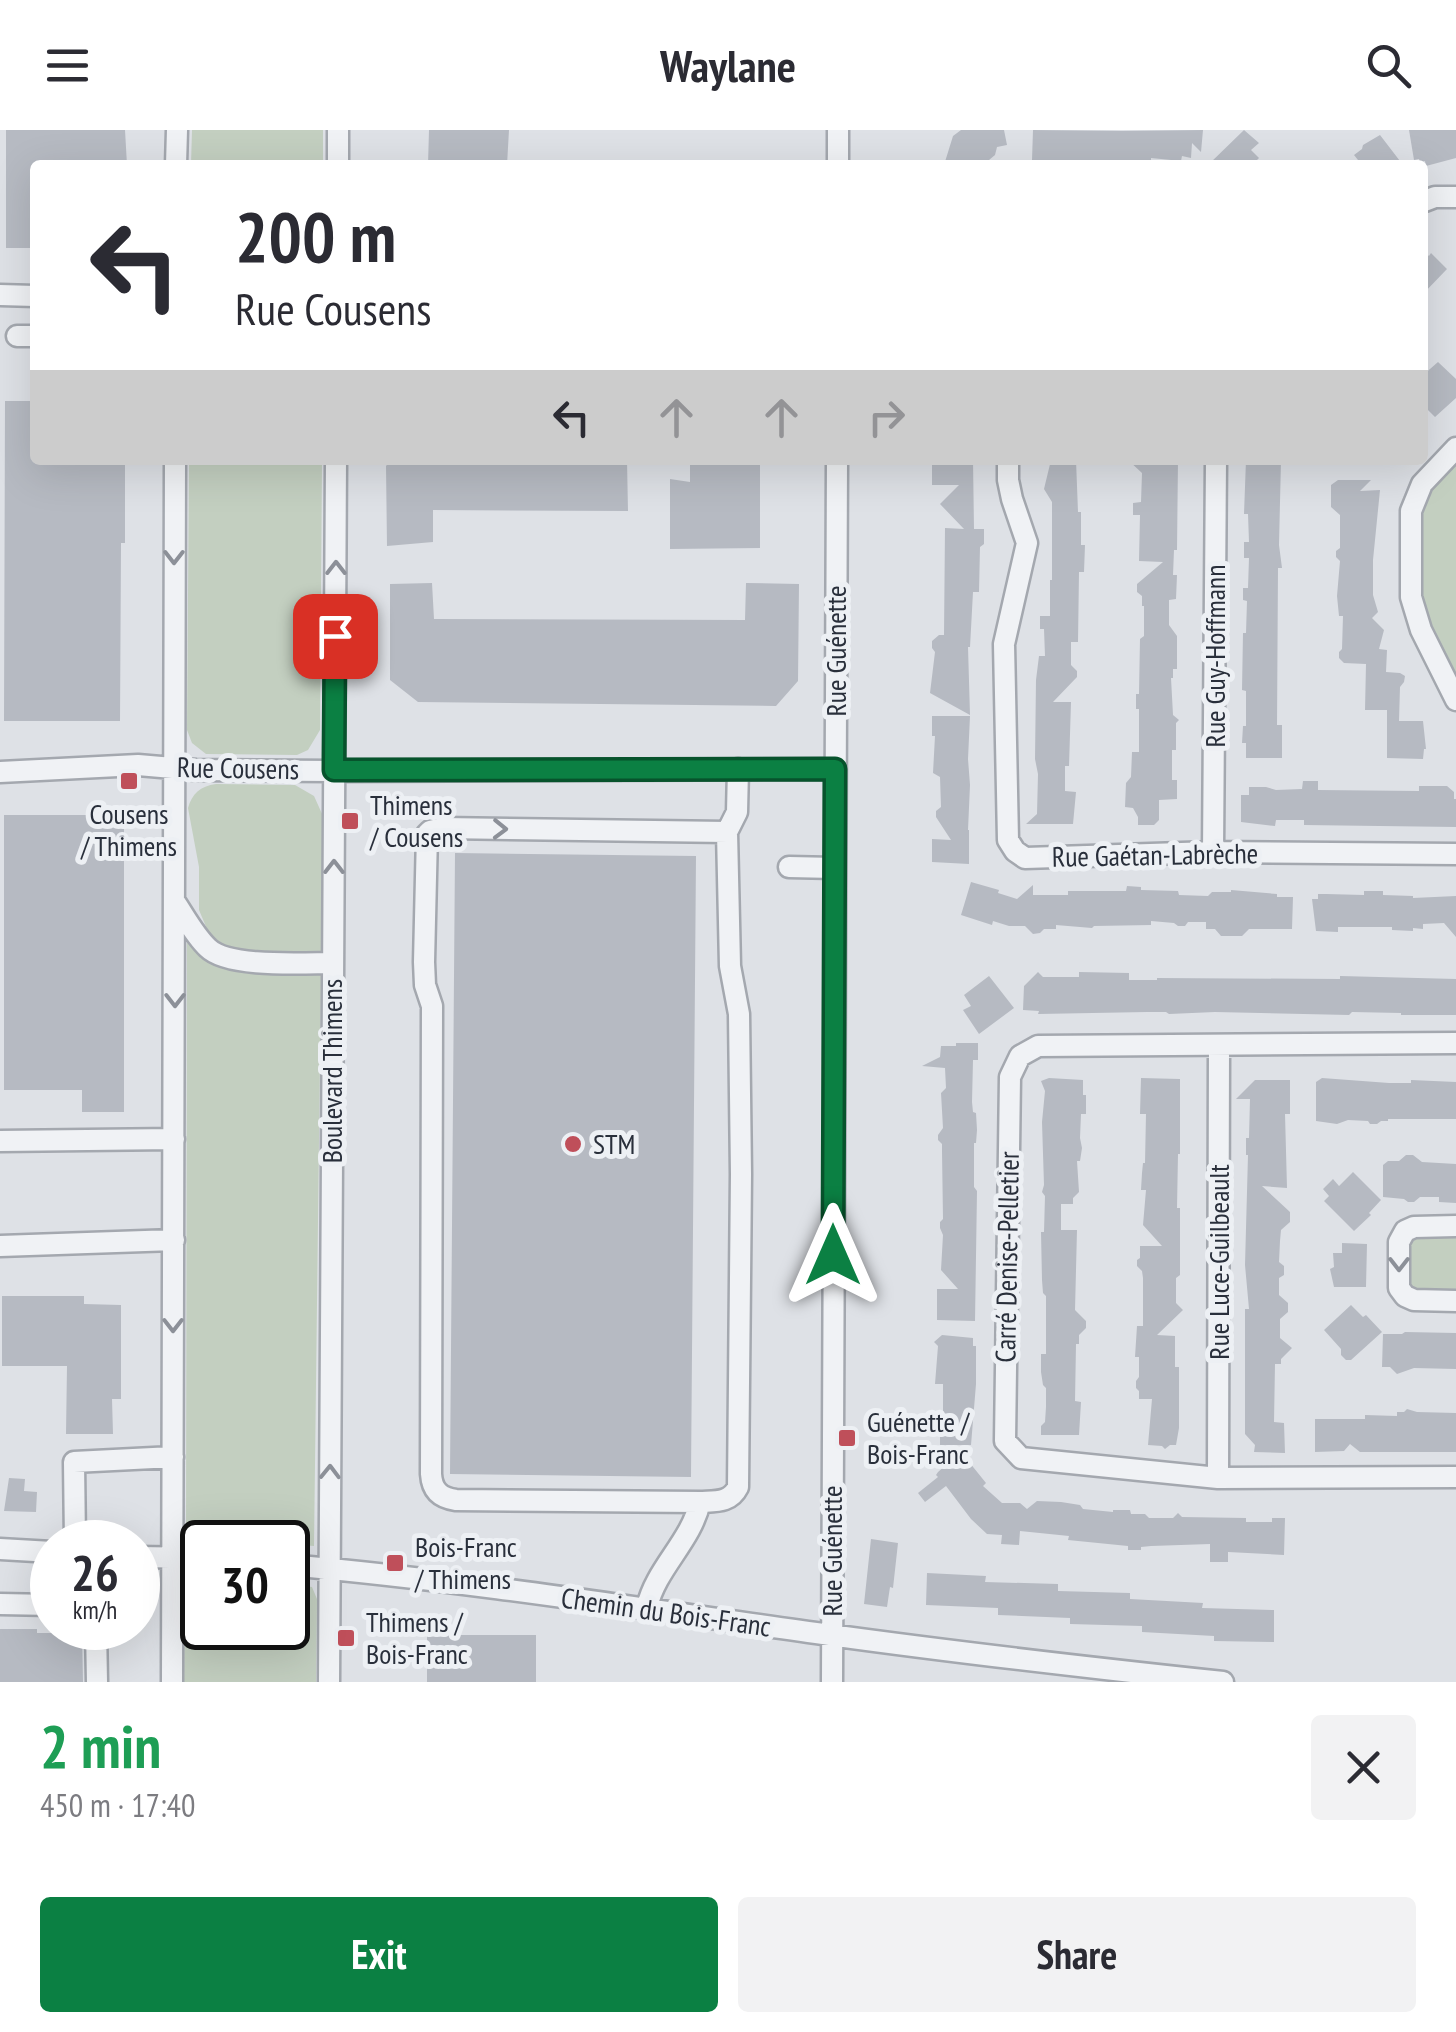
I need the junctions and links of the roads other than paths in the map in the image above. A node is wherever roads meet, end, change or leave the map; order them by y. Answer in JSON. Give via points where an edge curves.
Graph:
{"nodes":[{"id":1,"x":176,"y":130,"type":"edge"},
{"id":2,"x":338,"y":130,"type":"edge"},
{"id":3,"x":838,"y":130,"type":"edge"},
{"id":4,"x":176,"y":160,"type":"edge"},
{"id":5,"x":338,"y":160,"type":"edge"},
{"id":6,"x":838,"y":160,"type":"edge"},
{"id":7,"x":1456,"y":196,"type":"edge"},
{"id":8,"x":1428,"y":200,"type":"edge"},
{"id":9,"x":0,"y":295,"type":"edge"},
{"id":10,"x":30,"y":296,"type":"edge"},
{"id":11,"x":1456,"y":448,"type":"edge"},
{"id":12,"x":175,"y":465,"type":"edge"},
{"id":13,"x":336,"y":465,"type":"edge"},
{"id":14,"x":836,"y":465,"type":"edge"},
{"id":15,"x":1008,"y":465,"type":"edge"},
{"id":16,"x":1216,"y":465,"type":"edge"},
{"id":17,"x":1456,"y":700,"type":"edge"},
{"id":18,"x":174,"y":767,"type":"junction"},
{"id":19,"x":738,"y":769,"type":"junction"},
{"id":20,"x":835,"y":769,"type":"junction"},
{"id":21,"x":334,"y":770,"type":"junction"},
{"id":22,"x":0,"y":772,"type":"edge"},
{"id":23,"x":727,"y":832,"type":"junction"},
{"id":24,"x":1213,"y":852,"type":"junction"},
{"id":25,"x":1456,"y":854,"type":"edge"},
{"id":26,"x":789,"y":867,"type":"dead end"},
{"id":27,"x":835,"y":868,"type":"junction"},
{"id":28,"x":175,"y":902,"type":"junction"},
{"id":29,"x":333,"y":963,"type":"junction"},
{"id":30,"x":1456,"y":1044,"type":"edge"},
{"id":31,"x":1219,"y":1046,"type":"junction"},
{"id":32,"x":174,"y":1139,"type":"junction"},
{"id":33,"x":0,"y":1141,"type":"edge"},
{"id":34,"x":1456,"y":1226,"type":"edge"},
{"id":35,"x":174,"y":1240,"type":"junction"},
{"id":36,"x":0,"y":1246,"type":"edge"},
{"id":37,"x":1456,"y":1301,"type":"edge"},
{"id":38,"x":172,"y":1457,"type":"junction"},
{"id":39,"x":1456,"y":1477,"type":"edge"},
{"id":40,"x":1218,"y":1478,"type":"junction"},
{"id":41,"x":700,"y":1502,"type":"junction"},
{"id":42,"x":75,"y":1520,"type":"edge"},
{"id":43,"x":0,"y":1550,"type":"edge"},
{"id":44,"x":30,"y":1551,"type":"edge"},
{"id":45,"x":160,"y":1557,"type":"edge"},
{"id":46,"x":172,"y":1557,"type":"junction"},
{"id":47,"x":180,"y":1557,"type":"edge"},
{"id":48,"x":310,"y":1567,"type":"edge"},
{"id":49,"x":330,"y":1569,"type":"junction"},
{"id":50,"x":0,"y":1604,"type":"edge"},
{"id":51,"x":30,"y":1605,"type":"edge"},
{"id":52,"x":648,"y":1607,"type":"junction"},
{"id":53,"x":832,"y":1635,"type":"junction"},
{"id":54,"x":96,"y":1650,"type":"edge"},
{"id":55,"x":1197,"y":1681,"type":"edge"},
{"id":56,"x":97,"y":1682,"type":"edge"},
{"id":57,"x":172,"y":1682,"type":"edge"},
{"id":58,"x":328,"y":1682,"type":"edge"},
{"id":59,"x":832,"y":1682,"type":"edge"},
{"id":60,"x":1223,"y":1682,"type":"edge"}],
"edges":[{"from":1,"to":4,"type":"street"},
{"from":2,"to":5,"type":"street"},
{"from":3,"to":6,"type":"street"},
{"from":7,"to":8,"type":"street"},
{"from":9,"to":10,"type":"street"},
{"from":11,"to":17,"type":"street","via":[[1422,484],[1411,511],[1411,597]]},
{"from":12,"to":18,"type":"street","one_way":true},
{"from":21,"to":13,"type":"street","name":"Boulevard Thimens","one_way":true},
{"from":14,"to":20,"type":"street","name":"Rue Guénette"},
{"from":15,"to":24,"type":"street","name":"Rue Gaétan-Labrèche","via":[[1027,543],[1004,644],[1008,840],[1025,858]]},
{"from":16,"to":24,"type":"street","name":"Rue Guy-Hoffmann"},
{"from":18,"to":21,"type":"street","name":"Rue Cousens"},
{"from":18,"to":22,"type":"street","name":"Rue Cousens"},
{"from":18,"to":28,"type":"street"},
{"from":19,"to":20,"type":"street","name":"Rue Cousens"},
{"from":19,"to":21,"type":"street","name":"Rue Cousens"},
{"from":19,"to":23,"type":"street","via":[[737,812]]},
{"from":20,"to":27,"type":"street","name":"Rue Guénette"},
{"from":29,"to":21,"type":"street","name":"Boulevard Thimens","one_way":true},
{"from":23,"to":41,"type":"street","via":[[730,966],[739,1014],[740,1481],[726,1500]]},
{"from":41,"to":23,"type":"street","one_way":true,"via":[[456,1500],[433,1486],[426,839],[430,831],[458,828]]},
{"from":24,"to":25,"type":"street","name":"Rue Gaétan-Labrèche"},
{"from":26,"to":27,"type":"street"},
{"from":27,"to":53,"type":"street","name":"Rue Guénette"},
{"from":28,"to":29,"type":"street","via":[[222,957]]},
{"from":28,"to":32,"type":"street","one_way":true},
{"from":49,"to":29,"type":"street","name":"Boulevard Thimens","one_way":true},
{"from":30,"to":31,"type":"street","name":"Carré Denise-Pelletier"},
{"from":31,"to":40,"type":"street","name":"Rue Luce-Guilbeault"},
{"from":31,"to":40,"type":"street","name":"Carré Denise-Pelletier","via":[[1038,1046],[1020,1056],[1010,1077],[1005,1442],[1021,1458]]},
{"from":32,"to":33,"type":"street"},
{"from":32,"to":35,"type":"street"},
{"from":34,"to":37,"type":"street","one_way":true,"via":[[1414,1227],[1399,1242],[1399,1288],[1405,1296]]},
{"from":35,"to":36,"type":"street"},
{"from":35,"to":38,"type":"street","one_way":true},
{"from":38,"to":42,"type":"street","via":[[74,1462]]},
{"from":38,"to":46,"type":"street"},
{"from":39,"to":40,"type":"street","name":"Carré Denise-Pelletier"},
{"from":41,"to":52,"type":"street"},
{"from":43,"to":44,"type":"street"},
{"from":45,"to":46,"type":"street"},
{"from":46,"to":47,"type":"street"},
{"from":46,"to":57,"type":"street"},
{"from":48,"to":49,"type":"street","name":"Chemin du Bois-Franc"},
{"from":49,"to":52,"type":"street","name":"Chemin du Bois-Franc"},
{"from":49,"to":58,"type":"street","name":"Boulevard Thimens"},
{"from":50,"to":51,"type":"street"},
{"from":52,"to":53,"type":"street","name":"Chemin du Bois-Franc"},
{"from":53,"to":55,"type":"street","name":"Chemin du Bois-Franc"},
{"from":53,"to":59,"type":"street","name":"Rue Guénette"},
{"from":54,"to":56,"type":"street"},
{"from":55,"to":60,"type":"street","name":"Chemin du Bois-Franc"}]}
